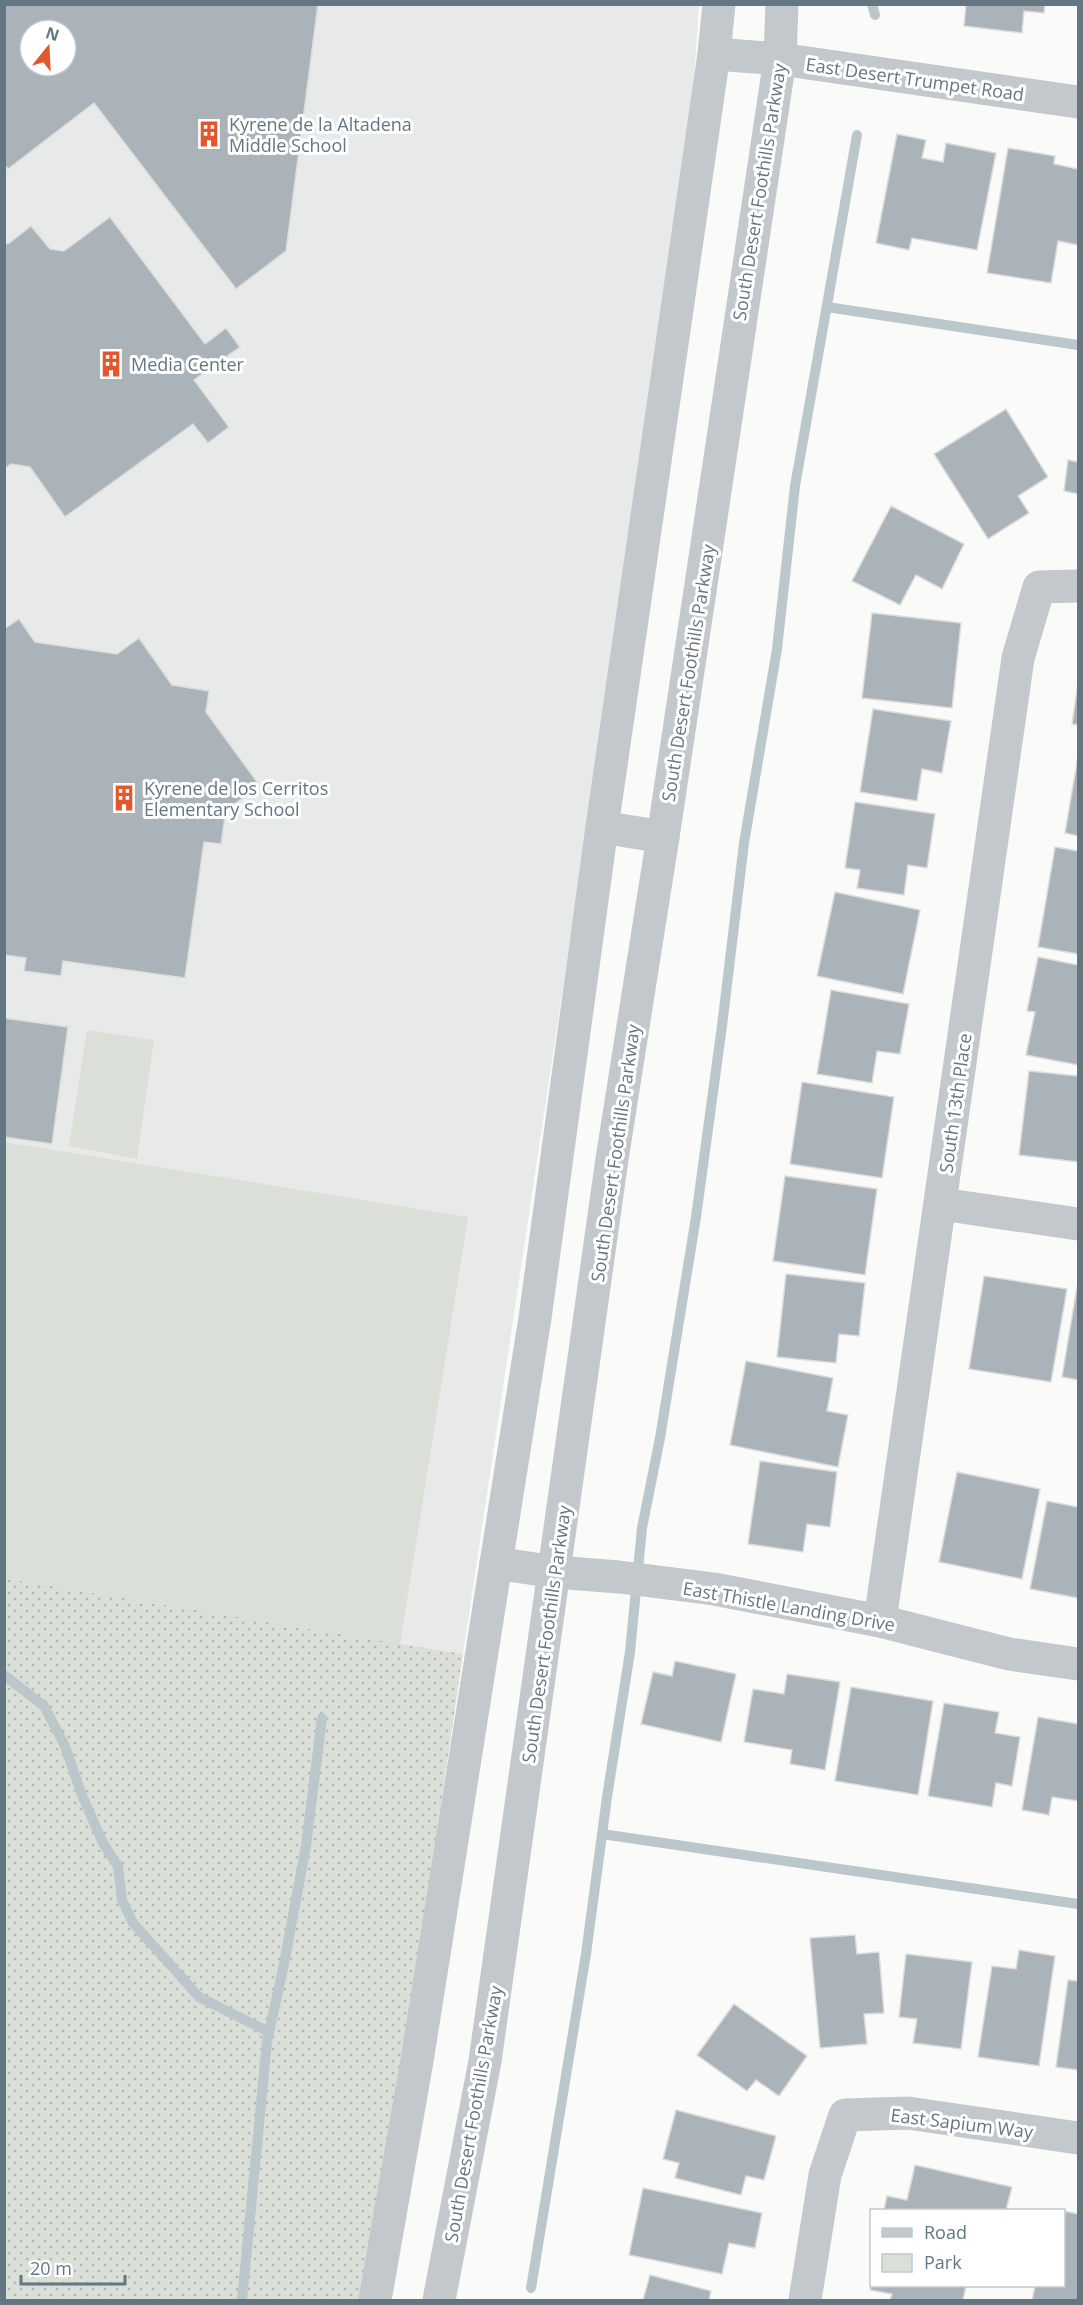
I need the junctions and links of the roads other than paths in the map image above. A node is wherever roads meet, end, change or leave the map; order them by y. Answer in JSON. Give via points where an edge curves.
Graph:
{"nodes":[{"id":1,"x":719,"y":4,"type":"edge"},
{"id":2,"x":782,"y":4,"type":"edge"},
{"id":3,"x":714,"y":54,"type":"junction"},
{"id":4,"x":780,"y":59,"type":"junction"},
{"id":5,"x":1078,"y":102,"type":"edge"},
{"id":6,"x":1078,"y":586,"type":"edge"},
{"id":7,"x":602,"y":827,"type":"junction"},
{"id":8,"x":663,"y":837,"type":"junction"},
{"id":9,"x":941,"y":1204,"type":"junction"},
{"id":10,"x":1078,"y":1224,"type":"edge"},
{"id":11,"x":496,"y":1563,"type":"junction"},
{"id":12,"x":555,"y":1572,"type":"junction"},
{"id":13,"x":880,"y":1621,"type":"junction"},
{"id":14,"x":1078,"y":1664,"type":"edge"},
{"id":15,"x":1078,"y":2138,"type":"edge"},
{"id":16,"x":375,"y":2301,"type":"edge"},
{"id":17,"x":439,"y":2301,"type":"edge"},
{"id":18,"x":805,"y":2301,"type":"edge"}],
"edges":[{"from":1,"to":3,"type":"street"},
{"from":2,"to":4,"type":"street","name":"South Desert Foothills Parkway"},
{"from":3,"to":4,"type":"street","name":"East Desert Trumpet Road"},
{"from":3,"to":7,"type":"street"},
{"from":4,"to":5,"type":"street","name":"East Desert Trumpet Road"},
{"from":4,"to":8,"type":"street","name":"South Desert Foothills Parkway"},
{"from":6,"to":9,"type":"street","name":"South 13th Place","via":[[1039,587],[1018,658]]},
{"from":7,"to":8,"type":"street"},
{"from":7,"to":11,"type":"street","via":[[535,1318]]},
{"from":8,"to":12,"type":"street","name":"South Desert Foothills Parkway","via":[[612,1159]]},
{"from":9,"to":10,"type":"street"},
{"from":9,"to":13,"type":"street","name":"South 13th Place"},
{"from":11,"to":12,"type":"street","name":"East Thistle Landing Drive"},
{"from":11,"to":16,"type":"street"},
{"from":12,"to":13,"type":"street","name":"East Thistle Landing Drive","via":[[714,1589]]},
{"from":12,"to":17,"type":"street","name":"South Desert Foothills Parkway","via":[[485,2061]]},
{"from":13,"to":14,"type":"street","name":"East Thistle Landing Drive","via":[[1009,1654]]},
{"from":15,"to":18,"type":"street","name":"East Sapium Way","via":[[908,2113],[845,2115],[825,2175]]}]}
